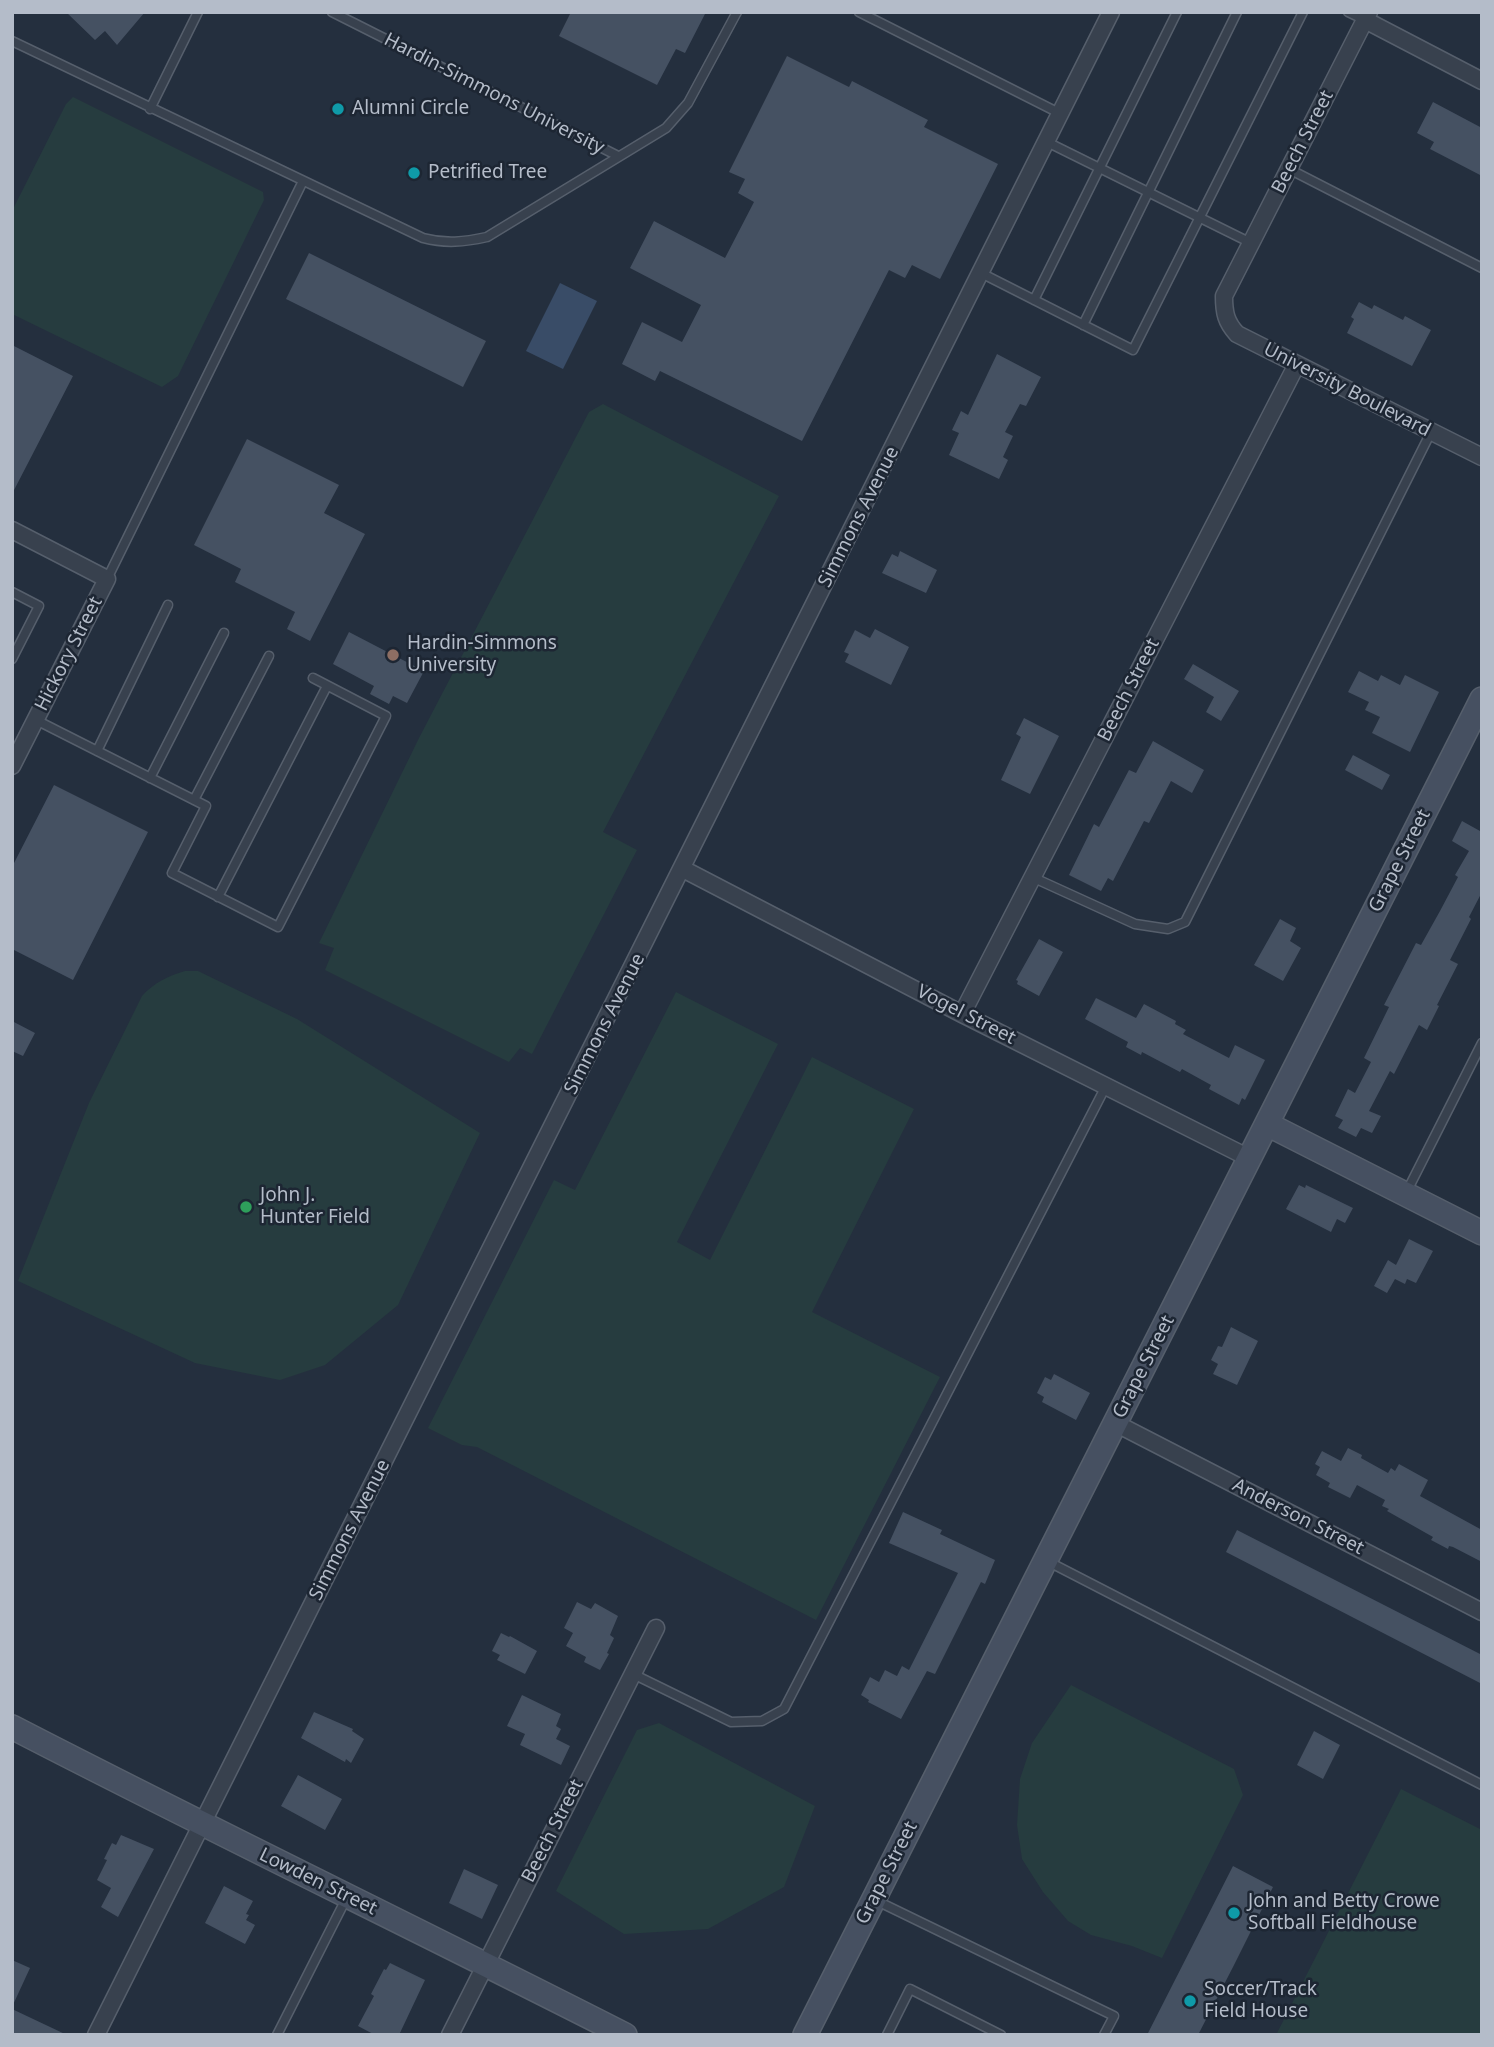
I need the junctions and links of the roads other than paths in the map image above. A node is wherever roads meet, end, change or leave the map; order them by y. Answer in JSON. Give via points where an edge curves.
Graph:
{"nodes":[{"id":1,"x":198,"y":12,"type":"edge"},
{"id":2,"x":332,"y":12,"type":"edge"},
{"id":3,"x":737,"y":12,"type":"edge"},
{"id":4,"x":859,"y":12,"type":"edge"},
{"id":5,"x":1111,"y":12,"type":"edge"},
{"id":6,"x":1177,"y":12,"type":"edge"},
{"id":7,"x":1237,"y":12,"type":"edge"},
{"id":8,"x":1303,"y":12,"type":"edge"},
{"id":9,"x":1348,"y":12,"type":"edge"},
{"id":10,"x":1367,"y":16,"type":"edge"},
{"id":11,"x":12,"y":41,"type":"edge"},
{"id":12,"x":1482,"y":81,"type":"edge"},
{"id":13,"x":150,"y":108,"type":"junction"},
{"id":14,"x":1061,"y":114,"type":"junction"},
{"id":15,"x":1047,"y":142,"type":"junction"},
{"id":16,"x":618,"y":156,"type":"junction"},
{"id":17,"x":1099,"y":168,"type":"junction"},
{"id":18,"x":1289,"y":169,"type":"junction"},
{"id":19,"x":303,"y":181,"type":"junction"},
{"id":20,"x":1148,"y":192,"type":"junction"},
{"id":21,"x":1200,"y":218,"type":"junction"},
{"id":22,"x":1251,"y":243,"type":"junction"},
{"id":23,"x":1482,"y":268,"type":"edge"},
{"id":24,"x":981,"y":273,"type":"junction"},
{"id":25,"x":1034,"y":300,"type":"junction"},
{"id":26,"x":1224,"y":311,"type":"joint"},
{"id":27,"x":1083,"y":325,"type":"junction"},
{"id":28,"x":1296,"y":366,"type":"junction"},
{"id":29,"x":1431,"y":432,"type":"junction"},
{"id":30,"x":1482,"y":457,"type":"edge"},
{"id":31,"x":12,"y":530,"type":"edge"},
{"id":32,"x":107,"y":579,"type":"junction"},
{"id":33,"x":12,"y":592,"type":"edge"},
{"id":34,"x":168,"y":604,"type":"dead end"},
{"id":35,"x":224,"y":633,"type":"dead end"},
{"id":36,"x":269,"y":656,"type":"dead end"},
{"id":37,"x":13,"y":658,"type":"edge"},
{"id":38,"x":313,"y":678,"type":"dead end"},
{"id":39,"x":327,"y":686,"type":"junction"},
{"id":40,"x":1482,"y":699,"type":"edge"},
{"id":41,"x":36,"y":720,"type":"junction"},
{"id":42,"x":97,"y":751,"type":"junction"},
{"id":43,"x":12,"y":766,"type":"edge"},
{"id":44,"x":150,"y":778,"type":"junction"},
{"id":45,"x":194,"y":800,"type":"junction"},
{"id":46,"x":683,"y":869,"type":"junction"},
{"id":47,"x":1032,"y":877,"type":"junction"},
{"id":48,"x":218,"y":897,"type":"junction"},
{"id":49,"x":962,"y":1014,"type":"junction"},
{"id":50,"x":1482,"y":1043,"type":"edge"},
{"id":51,"x":1106,"y":1086,"type":"junction"},
{"id":52,"x":1267,"y":1124,"type":"junction"},
{"id":53,"x":1251,"y":1158,"type":"junction"},
{"id":54,"x":1406,"y":1194,"type":"junction"},
{"id":55,"x":1482,"y":1233,"type":"edge"},
{"id":56,"x":1115,"y":1423,"type":"junction"},
{"id":57,"x":1045,"y":1560,"type":"junction"},
{"id":58,"x":1482,"y":1612,"type":"edge"},
{"id":59,"x":656,"y":1628,"type":"dead end"},
{"id":60,"x":633,"y":1674,"type":"junction"},
{"id":61,"x":12,"y":1727,"type":"edge"},
{"id":62,"x":1482,"y":1785,"type":"edge"},
{"id":63,"x":202,"y":1825,"type":"junction"},
{"id":64,"x":348,"y":1896,"type":"junction"},
{"id":65,"x":874,"y":1900,"type":"junction"},
{"id":66,"x":486,"y":1964,"type":"junction"},
{"id":67,"x":96,"y":2035,"type":"edge"},
{"id":68,"x":277,"y":2035,"type":"edge"},
{"id":69,"x":450,"y":2035,"type":"edge"},
{"id":70,"x":625,"y":2035,"type":"edge"},
{"id":71,"x":805,"y":2035,"type":"edge"},
{"id":72,"x":887,"y":2035,"type":"edge"},
{"id":73,"x":1001,"y":2035,"type":"edge"},
{"id":74,"x":1104,"y":2035,"type":"edge"}],
"edges":[{"from":1,"to":13,"type":"lane"},
{"from":2,"to":16,"type":"lane","name":"Hardin-Simmons University"},
{"from":3,"to":16,"type":"lane","name":"Hardin-Simmons University","via":[[688,103],[666,128]]},
{"from":4,"to":14,"type":"lane"},
{"from":5,"to":14,"type":"street","name":"Simmons Avenue"},
{"from":6,"to":17,"type":"lane"},
{"from":7,"to":20,"type":"lane"},
{"from":8,"to":21,"type":"lane"},
{"from":9,"to":10,"type":"lane"},
{"from":10,"to":12,"type":"street"},
{"from":10,"to":18,"type":"street","name":"Beech Street"},
{"from":11,"to":13,"type":"lane","name":"Hardin-Simmons University"},
{"from":13,"to":19,"type":"lane","name":"Hardin-Simmons University"},
{"from":14,"to":15,"type":"street","name":"Simmons Avenue"},
{"from":15,"to":17,"type":"lane"},
{"from":15,"to":24,"type":"street","name":"Simmons Avenue"},
{"from":16,"to":19,"type":"lane","name":"Hardin-Simmons University","via":[[487,237],[464,243],[423,238]]},
{"from":17,"to":20,"type":"lane"},
{"from":17,"to":25,"type":"lane"},
{"from":18,"to":22,"type":"street","name":"Beech Street"},
{"from":18,"to":23,"type":"lane"},
{"from":19,"to":32,"type":"lane"},
{"from":20,"to":21,"type":"lane"},
{"from":20,"to":27,"type":"lane"},
{"from":21,"to":22,"type":"lane"},
{"from":21,"to":27,"type":"lane","via":[[1133,350]]},
{"from":22,"to":26,"type":"street","name":"Beech Street","via":[[1224,296]]},
{"from":24,"to":25,"type":"lane"},
{"from":24,"to":46,"type":"street","name":"Simmons Avenue"},
{"from":25,"to":27,"type":"lane"},
{"from":26,"to":28,"type":"street","name":"University Boulevard","via":[[1227,324],[1237,334]]},
{"from":28,"to":29,"type":"street","name":"University Boulevard"},
{"from":28,"to":47,"type":"street","name":"Beech Street"},
{"from":29,"to":30,"type":"street","name":"University Boulevard"},
{"from":29,"to":47,"type":"lane","via":[[1185,922],[1168,929],[1135,924]]},
{"from":31,"to":32,"type":"street"},
{"from":32,"to":41,"type":"street","name":"Hickory Street"},
{"from":33,"to":37,"type":"lane","via":[[39,606]]},
{"from":34,"to":42,"type":"lane"},
{"from":35,"to":44,"type":"lane"},
{"from":36,"to":45,"type":"lane"},
{"from":38,"to":39,"type":"lane"},
{"from":39,"to":48,"type":"lane"},
{"from":39,"to":48,"type":"lane","via":[[386,716],[278,927]]},
{"from":40,"to":52,"type":"street","name":"Grape Street"},
{"from":41,"to":42,"type":"lane"},
{"from":41,"to":43,"type":"street","name":"Hickory Street"},
{"from":42,"to":44,"type":"lane"},
{"from":44,"to":45,"type":"lane"},
{"from":45,"to":48,"type":"lane","via":[[206,806],[172,873]]},
{"from":46,"to":49,"type":"street","name":"Vogel Street"},
{"from":46,"to":63,"type":"street","name":"Simmons Avenue"},
{"from":47,"to":49,"type":"street","name":"Beech Street"},
{"from":49,"to":51,"type":"street","name":"Vogel Street"},
{"from":50,"to":54,"type":"lane"},
{"from":51,"to":53,"type":"street","name":"Vogel Street"},
{"from":51,"to":60,"type":"lane","via":[[784,1709],[762,1721],[731,1722]]},
{"from":52,"to":53,"type":"street","name":"Grape Street"},
{"from":52,"to":54,"type":"street"},
{"from":53,"to":56,"type":"street","name":"Grape Street"},
{"from":54,"to":55,"type":"street"},
{"from":56,"to":57,"type":"street","name":"Grape Street"},
{"from":56,"to":58,"type":"street","name":"Anderson Street"},
{"from":57,"to":62,"type":"lane"},
{"from":57,"to":65,"type":"street","name":"Grape Street"},
{"from":59,"to":60,"type":"street","name":"Beech Street"},
{"from":60,"to":66,"type":"street","name":"Beech Street"},
{"from":61,"to":63,"type":"street","name":"Lowden Street"},
{"from":63,"to":64,"type":"street","name":"Lowden Street"},
{"from":63,"to":67,"type":"street","name":"Simmons Avenue"},
{"from":64,"to":66,"type":"street","name":"Lowden Street"},
{"from":64,"to":68,"type":"lane"},
{"from":65,"to":71,"type":"street","name":"Grape Street"},
{"from":65,"to":74,"type":"lane","via":[[1114,2015]]},
{"from":66,"to":69,"type":"street","name":"Beech Street"},
{"from":66,"to":70,"type":"street","name":"Lowden Street"},
{"from":72,"to":73,"type":"lane","via":[[910,1989]]}]}
